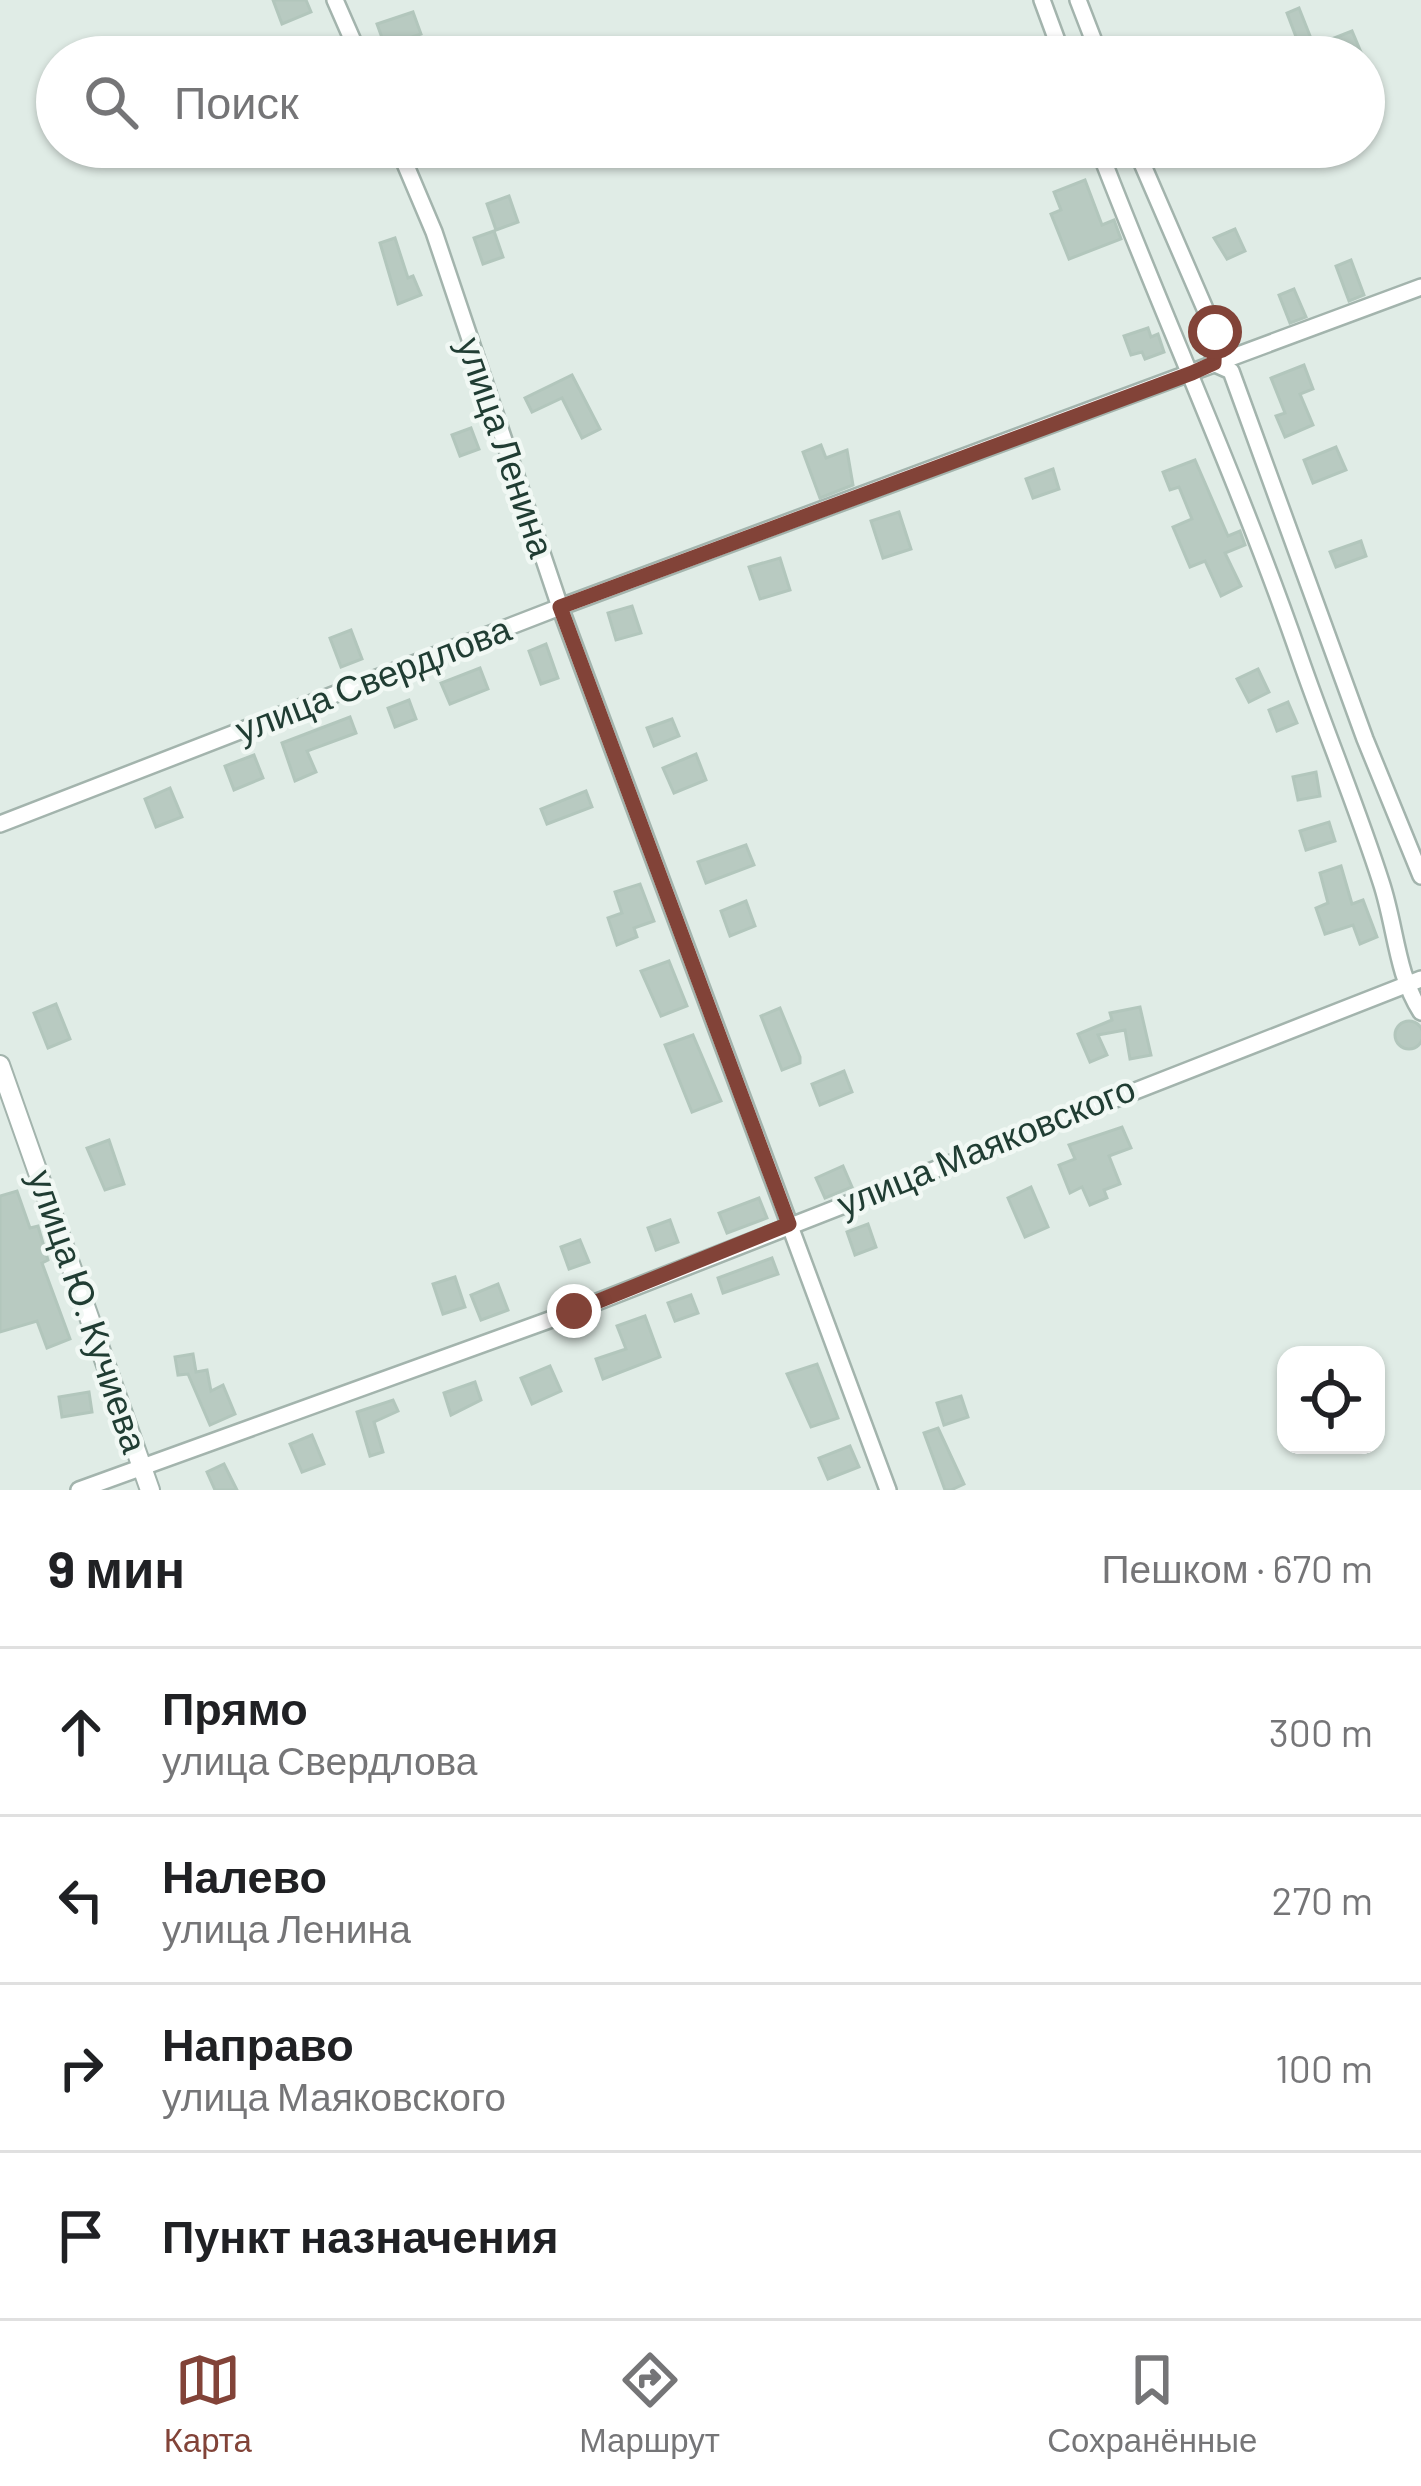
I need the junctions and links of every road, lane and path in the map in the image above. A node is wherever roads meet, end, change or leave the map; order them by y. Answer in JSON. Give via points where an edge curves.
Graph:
{"nodes":[{"id":1,"x":335,"y":0,"type":"edge"},
{"id":2,"x":1042,"y":0,"type":"edge"},
{"id":3,"x":1078,"y":0,"type":"edge"},
{"id":4,"x":351,"y":36,"type":"edge"},
{"id":5,"x":1056,"y":36,"type":"edge"},
{"id":6,"x":1092,"y":36,"type":"edge"},
{"id":7,"x":407,"y":168,"type":"edge"},
{"id":8,"x":1106,"y":168,"type":"edge"},
{"id":9,"x":1144,"y":168,"type":"edge"},
{"id":10,"x":1421,"y":287,"type":"edge"},
{"id":11,"x":1214,"y":363,"type":"junction"},
{"id":12,"x":1192,"y":373,"type":"junction"},
{"id":13,"x":560,"y":607,"type":"junction"},
{"id":14,"x":0,"y":824,"type":"edge"},
{"id":15,"x":1421,"y":876,"type":"edge"},
{"id":16,"x":1421,"y":979,"type":"edge"},
{"id":17,"x":1404,"y":985,"type":"junction"},
{"id":18,"x":1421,"y":1012,"type":"edge"},
{"id":19,"x":0,"y":1065,"type":"edge"},
{"id":20,"x":789,"y":1224,"type":"junction"},
{"id":21,"x":141,"y":1465,"type":"junction"},
{"id":22,"x":80,"y":1490,"type":"edge"},
{"id":23,"x":150,"y":1490,"type":"edge"},
{"id":24,"x":888,"y":1490,"type":"edge"}],
"edges":[{"from":1,"to":4,"type":"street"},
{"from":2,"to":5,"type":"street"},
{"from":3,"to":6,"type":"street"},
{"from":7,"to":13,"type":"street","name":"улица Ленина"},
{"from":8,"to":12,"type":"street"},
{"from":9,"to":11,"type":"street","via":[[1215,332]]},
{"from":10,"to":11,"type":"street","name":"улица Свердлова"},
{"from":11,"to":12,"type":"street","name":"улица Свердлова"},
{"from":11,"to":15,"type":"street","via":[[1231,371]]},
{"from":12,"to":13,"type":"street","name":"улица Свердлова"},
{"from":12,"to":17,"type":"street","via":[[1380,878]]},
{"from":13,"to":14,"type":"street","name":"улица Свердлова"},
{"from":13,"to":20,"type":"street","name":"улица Ленина"},
{"from":16,"to":17,"type":"street","name":"улица Маяковского"},
{"from":17,"to":18,"type":"street"},
{"from":17,"to":20,"type":"street","name":"улица Маяковского"},
{"from":19,"to":21,"type":"street","name":"улица Ю. Кучиева"},
{"from":20,"to":21,"type":"street","name":"улица Маяковского","via":[[274,1423]]},
{"from":20,"to":24,"type":"street","name":"улица Ленина"},
{"from":21,"to":22,"type":"street","name":"улица Маяковского"},
{"from":21,"to":23,"type":"street","name":"улица Ю. Кучиева"}]}
